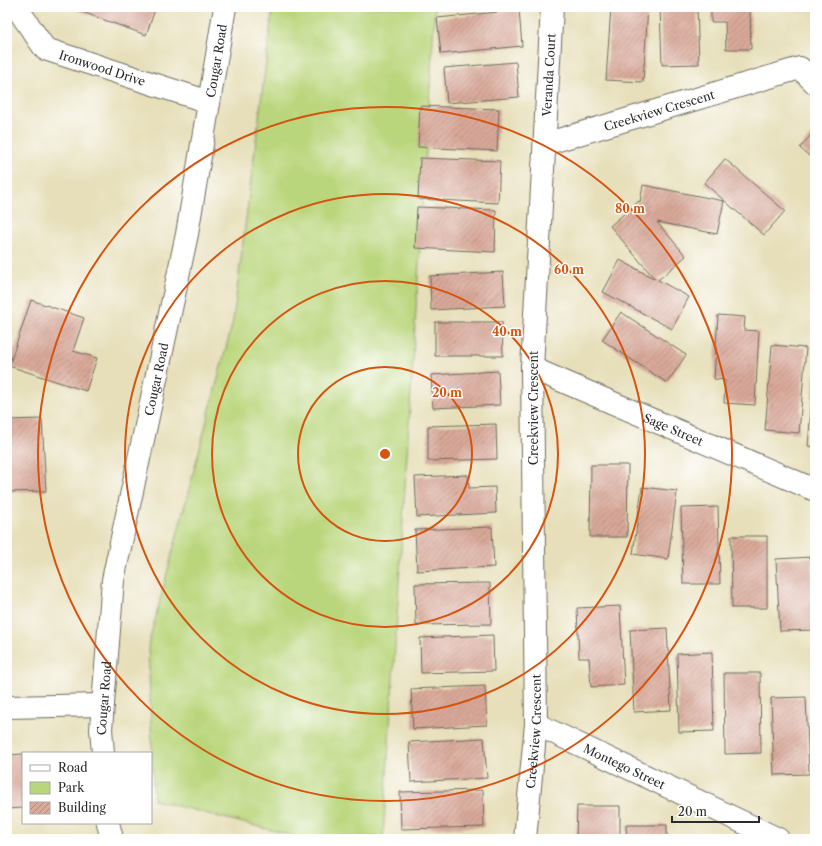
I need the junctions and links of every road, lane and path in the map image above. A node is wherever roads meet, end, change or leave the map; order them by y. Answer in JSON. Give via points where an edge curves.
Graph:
{"nodes":[{"id":1,"x":17,"y":7,"type":"edge"},
{"id":2,"x":225,"y":7,"type":"edge"},
{"id":3,"x":552,"y":7,"type":"edge"},
{"id":4,"x":815,"y":83,"type":"edge"},
{"id":5,"x":209,"y":102,"type":"junction"},
{"id":6,"x":545,"y":144,"type":"junction"},
{"id":7,"x":532,"y":368,"type":"junction"},
{"id":8,"x":815,"y":490,"type":"edge"},
{"id":9,"x":103,"y":705,"type":"junction"},
{"id":10,"x":7,"y":707,"type":"edge"},
{"id":11,"x":536,"y":724,"type":"junction"},
{"id":12,"x":103,"y":752,"type":"edge"},
{"id":13,"x":108,"y":824,"type":"edge"},
{"id":14,"x":112,"y":839,"type":"edge"},
{"id":15,"x":525,"y":839,"type":"edge"},
{"id":16,"x":778,"y":839,"type":"edge"}],
"edges":[{"from":1,"to":5,"type":"street","name":"Ironwood Drive","via":[[45,49]]},
{"from":2,"to":5,"type":"street","name":"Cougar Road"},
{"from":3,"to":6,"type":"street","name":"Veranda Court"},
{"from":4,"to":6,"type":"street","name":"Creekview Crescent","via":[[800,68]]},
{"from":5,"to":9,"type":"street","name":"Cougar Road","via":[[187,234],[113,580]]},
{"from":6,"to":7,"type":"street","name":"Creekview Crescent"},
{"from":7,"to":8,"type":"street","name":"Sage Street"},
{"from":7,"to":11,"type":"street","name":"Creekview Crescent"},
{"from":9,"to":10,"type":"street"},
{"from":9,"to":12,"type":"street","name":"Cougar Road"},
{"from":11,"to":15,"type":"street","name":"Creekview Crescent"},
{"from":11,"to":16,"type":"street","name":"Montego Street"},
{"from":13,"to":14,"type":"street"}]}
